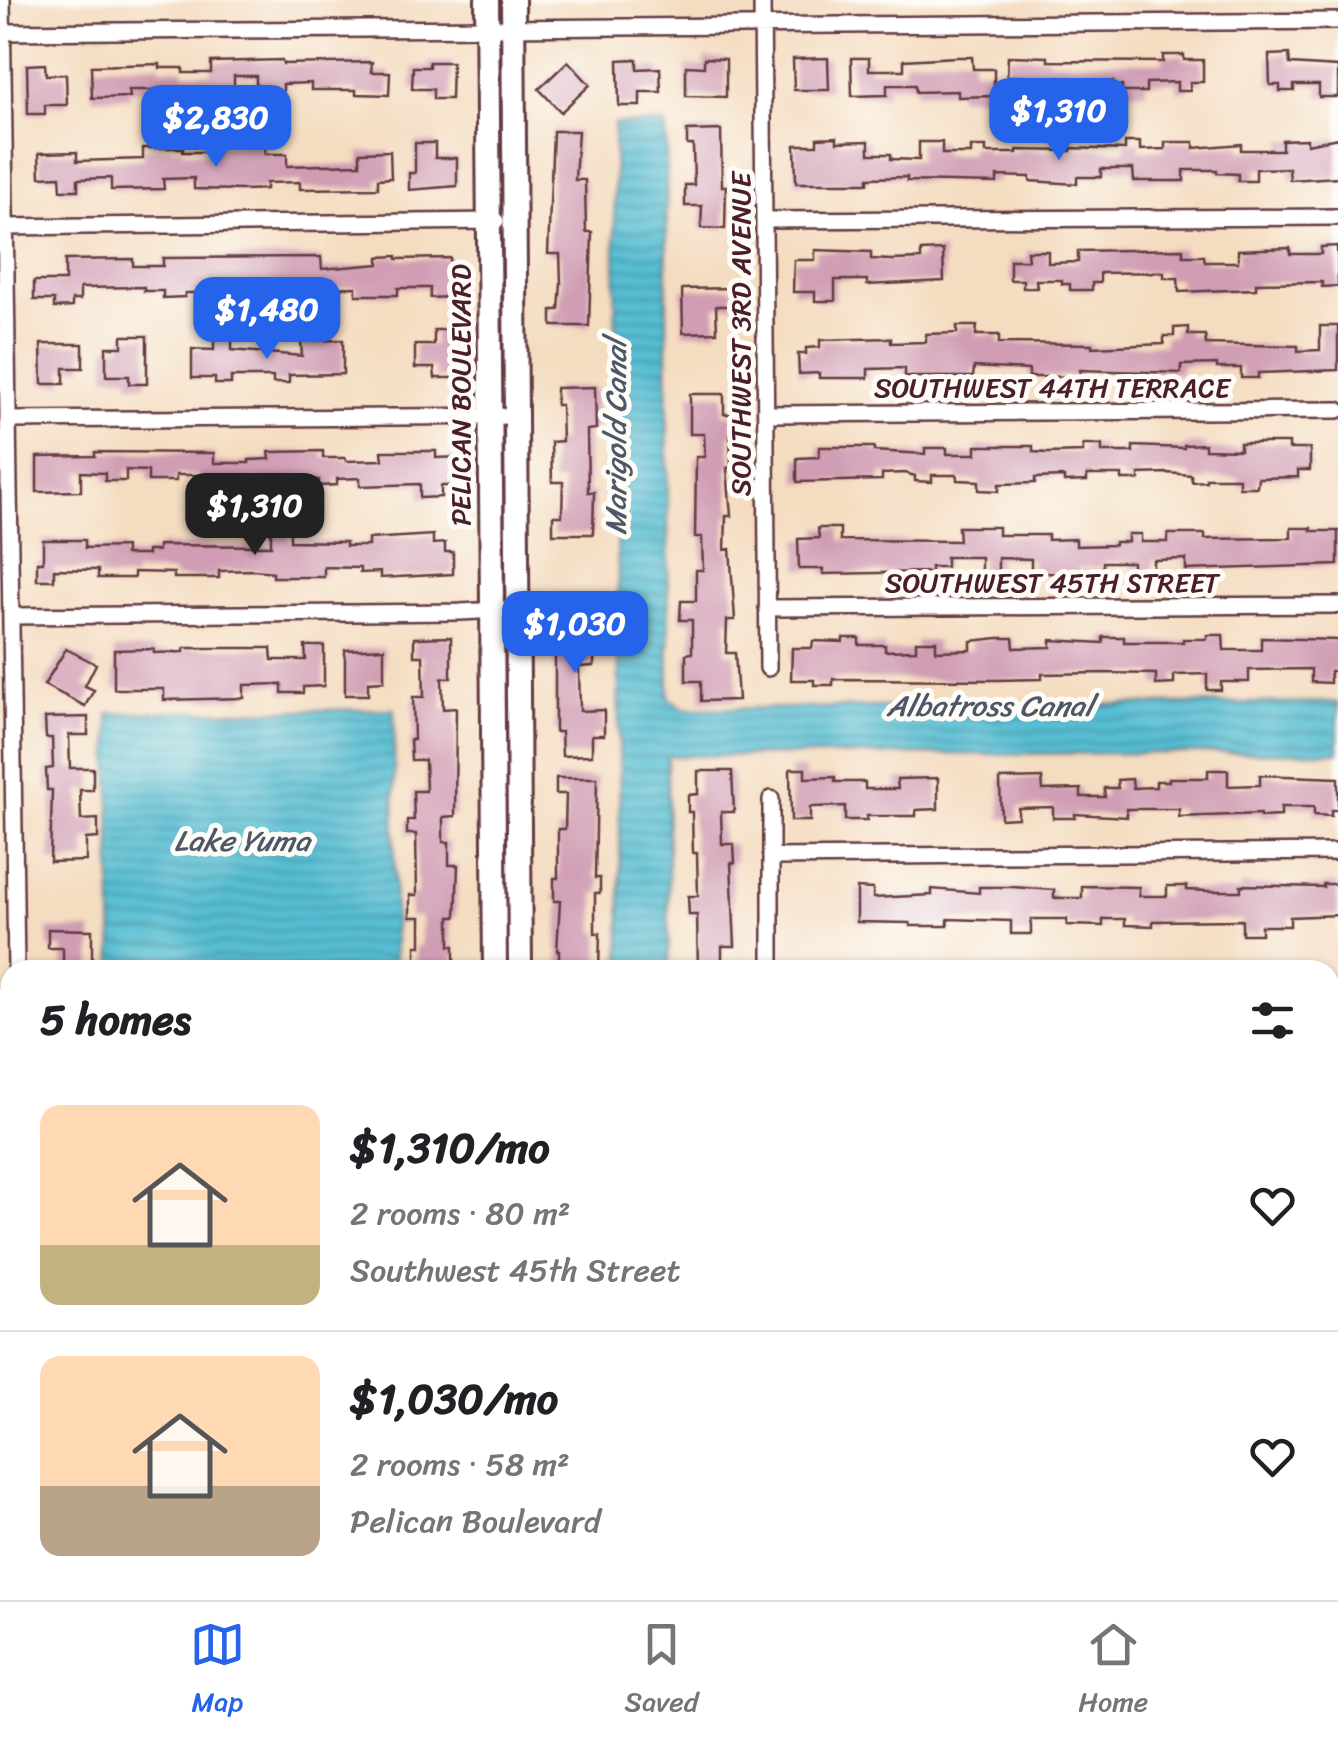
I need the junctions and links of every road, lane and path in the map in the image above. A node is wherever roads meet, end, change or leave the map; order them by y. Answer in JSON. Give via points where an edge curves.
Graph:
{"nodes":[{"id":1,"x":2,"y":0,"type":"edge"},
{"id":2,"x":487,"y":0,"type":"edge"},
{"id":3,"x":512,"y":0,"type":"edge"},
{"id":4,"x":762,"y":0,"type":"edge"},
{"id":5,"x":1338,"y":21,"type":"edge"},
{"id":6,"x":762,"y":26,"type":"junction"},
{"id":7,"x":513,"y":28,"type":"junction"},
{"id":8,"x":487,"y":29,"type":"junction"},
{"id":9,"x":3,"y":32,"type":"junction"},
{"id":10,"x":1338,"y":216,"type":"edge"},
{"id":11,"x":514,"y":220,"type":"junction"},
{"id":12,"x":764,"y":220,"type":"junction"},
{"id":13,"x":488,"y":222,"type":"junction"},
{"id":14,"x":5,"y":227,"type":"junction"},
{"id":15,"x":1338,"y":410,"type":"edge"},
{"id":16,"x":766,"y":414,"type":"junction"},
{"id":17,"x":490,"y":416,"type":"junction"},
{"id":18,"x":516,"y":416,"type":"junction"},
{"id":19,"x":8,"y":420,"type":"junction"},
{"id":20,"x":1338,"y":605,"type":"edge"},
{"id":21,"x":767,"y":608,"type":"junction"},
{"id":22,"x":517,"y":609,"type":"junction"},
{"id":23,"x":491,"y":611,"type":"junction"},
{"id":24,"x":11,"y":616,"type":"junction"},
{"id":25,"x":768,"y":668,"type":"dead end"},
{"id":26,"x":770,"y":799,"type":"dead end"},
{"id":27,"x":1338,"y":852,"type":"edge"},
{"id":28,"x":772,"y":856,"type":"junction"},
{"id":29,"x":16,"y":960,"type":"edge"},
{"id":30,"x":495,"y":960,"type":"edge"},
{"id":31,"x":520,"y":960,"type":"edge"},
{"id":32,"x":771,"y":960,"type":"edge"}],
"edges":[{"from":1,"to":9,"type":"street"},
{"from":2,"to":8,"type":"street","name":"PELICAN BOULEVARD"},
{"from":3,"to":7,"type":"street","name":"PELICAN BOULEVARD"},
{"from":4,"to":6,"type":"street","name":"SOUTHWEST 3RD AVENUE"},
{"from":5,"to":6,"type":"street"},
{"from":6,"to":7,"type":"street"},
{"from":6,"to":12,"type":"street","name":"SOUTHWEST 3RD AVENUE"},
{"from":7,"to":8,"type":"street"},
{"from":7,"to":11,"type":"street","name":"PELICAN BOULEVARD"},
{"from":8,"to":9,"type":"street"},
{"from":8,"to":13,"type":"street","name":"PELICAN BOULEVARD"},
{"from":9,"to":14,"type":"street"},
{"from":10,"to":12,"type":"street"},
{"from":11,"to":13,"type":"street"},
{"from":11,"to":18,"type":"street","name":"PELICAN BOULEVARD"},
{"from":12,"to":16,"type":"street","name":"SOUTHWEST 3RD AVENUE"},
{"from":13,"to":14,"type":"street"},
{"from":13,"to":17,"type":"street","name":"PELICAN BOULEVARD"},
{"from":14,"to":19,"type":"street"},
{"from":15,"to":16,"type":"street","name":"SOUTHWEST 44TH TERRACE"},
{"from":16,"to":21,"type":"street","name":"SOUTHWEST 3RD AVENUE"},
{"from":17,"to":18,"type":"street"},
{"from":17,"to":19,"type":"street"},
{"from":17,"to":23,"type":"street","name":"PELICAN BOULEVARD"},
{"from":18,"to":22,"type":"street","name":"PELICAN BOULEVARD"},
{"from":19,"to":24,"type":"street"},
{"from":20,"to":21,"type":"street","name":"SOUTHWEST 45TH STREET"},
{"from":21,"to":25,"type":"street","name":"SOUTHWEST 3RD AVENUE"},
{"from":22,"to":23,"type":"street"},
{"from":22,"to":31,"type":"street","name":"PELICAN BOULEVARD"},
{"from":23,"to":24,"type":"street"},
{"from":23,"to":30,"type":"street","name":"PELICAN BOULEVARD"},
{"from":24,"to":29,"type":"street"},
{"from":26,"to":28,"type":"street"},
{"from":27,"to":28,"type":"street"},
{"from":28,"to":32,"type":"street"}]}
